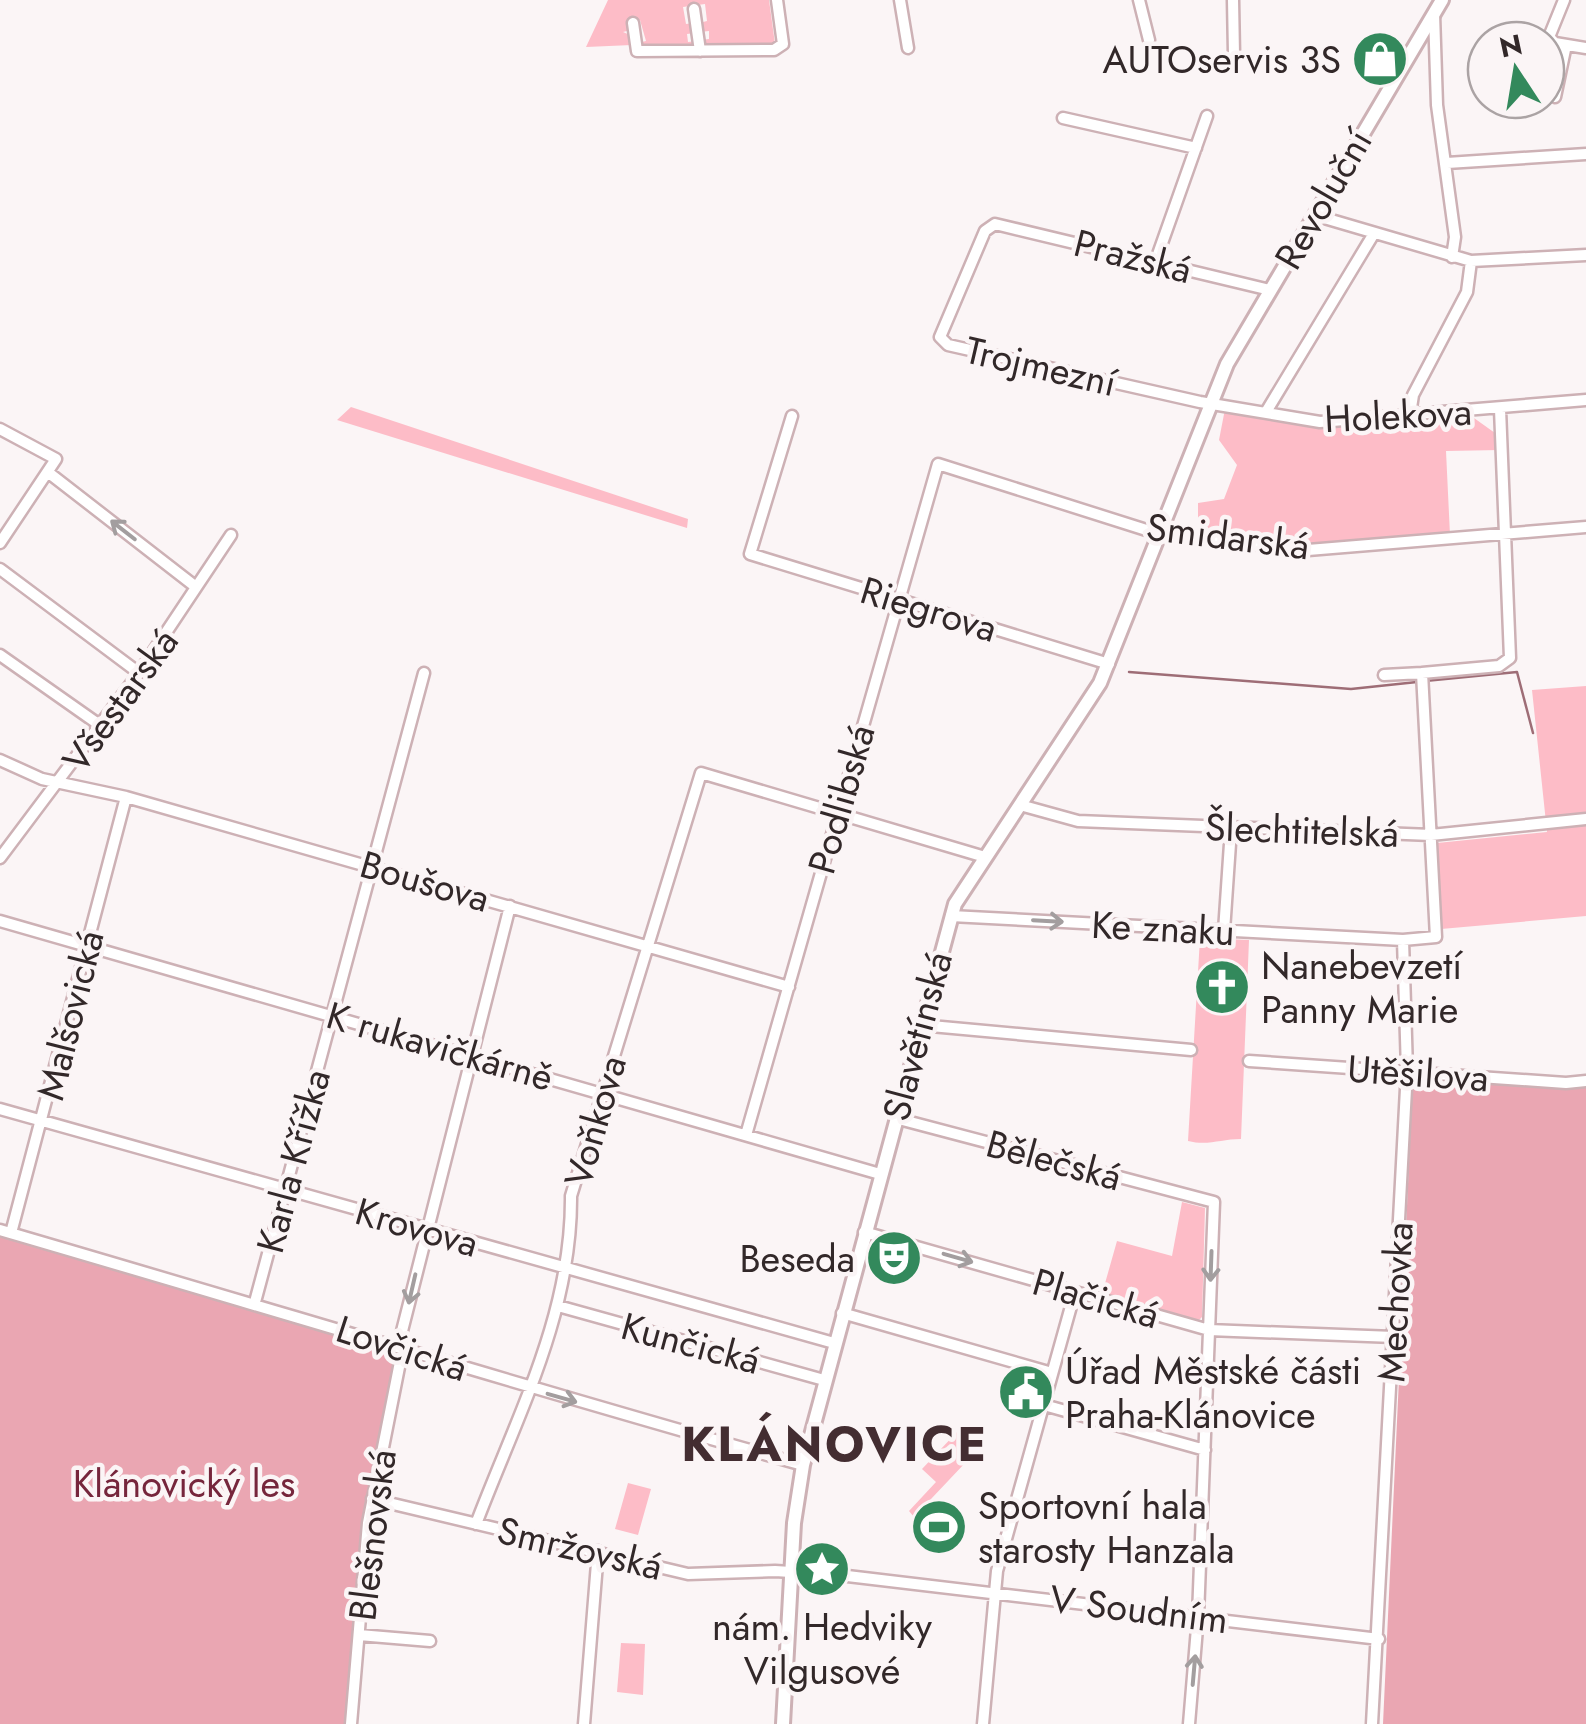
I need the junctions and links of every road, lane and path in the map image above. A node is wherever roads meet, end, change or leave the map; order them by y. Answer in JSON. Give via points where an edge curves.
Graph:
{"nodes":[{"id":1,"x":777,"y":0,"type":"edge"},
{"id":2,"x":900,"y":0,"type":"edge"},
{"id":3,"x":1139,"y":0,"type":"edge"},
{"id":4,"x":1233,"y":0,"type":"edge"},
{"id":5,"x":1438,"y":6,"type":"edge"},
{"id":6,"x":694,"y":9,"type":"dead end"},
{"id":7,"x":633,"y":23,"type":"dead end"},
{"id":8,"x":1149,"y":40,"type":"dead end"},
{"id":9,"x":1566,"y":45,"type":"edge"},
{"id":10,"x":908,"y":48,"type":"dead end"},
{"id":11,"x":1586,"y":48,"type":"edge"},
{"id":12,"x":700,"y":50,"type":"junction"},
{"id":13,"x":1234,"y":54,"type":"dead end"},
{"id":14,"x":1207,"y":116,"type":"dead end"},
{"id":15,"x":1063,"y":118,"type":"dead end"},
{"id":16,"x":1196,"y":148,"type":"junction"},
{"id":17,"x":1586,"y":154,"type":"edge"},
{"id":18,"x":1446,"y":163,"type":"junction"},
{"id":19,"x":1314,"y":215,"type":"junction"},
{"id":20,"x":995,"y":224,"type":"joint"},
{"id":21,"x":1372,"y":235,"type":"junction"},
{"id":22,"x":1586,"y":255,"type":"edge"},
{"id":23,"x":1452,"y":257,"type":"junction"},
{"id":24,"x":1156,"y":260,"type":"junction"},
{"id":25,"x":1471,"y":260,"type":"junction"},
{"id":26,"x":1270,"y":290,"type":"junction"},
{"id":27,"x":1586,"y":400,"type":"edge"},
{"id":28,"x":1211,"y":403,"type":"junction"},
{"id":29,"x":1500,"y":409,"type":"junction"},
{"id":30,"x":1266,"y":412,"type":"junction"},
{"id":31,"x":1410,"y":414,"type":"junction"},
{"id":32,"x":792,"y":416,"type":"dead end"},
{"id":33,"x":0,"y":429,"type":"edge"},
{"id":34,"x":938,"y":464,"type":"joint"},
{"id":35,"x":49,"y":473,"type":"junction"},
{"id":36,"x":1586,"y":527,"type":"edge"},
{"id":37,"x":1159,"y":534,"type":"junction"},
{"id":38,"x":1508,"y":534,"type":"junction"},
{"id":39,"x":231,"y":535,"type":"dead end"},
{"id":40,"x":0,"y":543,"type":"edge"},
{"id":41,"x":0,"y":570,"type":"edge"},
{"id":42,"x":196,"y":587,"type":"junction"},
{"id":43,"x":897,"y":600,"type":"junction"},
{"id":44,"x":0,"y":655,"type":"edge"},
{"id":45,"x":1108,"y":664,"type":"junction"},
{"id":46,"x":139,"y":673,"type":"junction"},
{"id":47,"x":424,"y":673,"type":"dead end"},
{"id":48,"x":1384,"y":675,"type":"dead end"},
{"id":49,"x":1422,"y":680,"type":"junction"},
{"id":50,"x":100,"y":726,"type":"junction"},
{"id":51,"x":0,"y":760,"type":"edge"},
{"id":52,"x":60,"y":783,"type":"junction"},
{"id":53,"x":126,"y":797,"type":"junction"},
{"id":54,"x":1020,"y":805,"type":"junction"},
{"id":55,"x":836,"y":813,"type":"junction"},
{"id":56,"x":1586,"y":819,"type":"edge"},
{"id":57,"x":1231,"y":828,"type":"junction"},
{"id":58,"x":1431,"y":835,"type":"junction"},
{"id":59,"x":986,"y":857,"type":"junction"},
{"id":60,"x":0,"y":858,"type":"edge"},
{"id":61,"x":374,"y":866,"type":"junction"},
{"id":62,"x":510,"y":906,"type":"junction"},
{"id":63,"x":951,"y":916,"type":"junction"},
{"id":64,"x":0,"y":921,"type":"edge"},
{"id":65,"x":1224,"y":931,"type":"junction"},
{"id":66,"x":1403,"y":940,"type":"junction"},
{"id":67,"x":88,"y":943,"type":"junction"},
{"id":68,"x":649,"y":945,"type":"junction"},
{"id":69,"x":788,"y":987,"type":"junction"},
{"id":70,"x":332,"y":1015,"type":"junction"},
{"id":71,"x":920,"y":1025,"type":"junction"},
{"id":72,"x":1191,"y":1050,"type":"dead end"},
{"id":73,"x":469,"y":1054,"type":"junction"},
{"id":74,"x":1250,"y":1061,"type":"dead end"},
{"id":75,"x":1407,"y":1070,"type":"junction"},
{"id":76,"x":1586,"y":1081,"type":"edge"},
{"id":77,"x":602,"y":1094,"type":"junction"},
{"id":78,"x":0,"y":1109,"type":"edge"},
{"id":79,"x":895,"y":1118,"type":"junction"},
{"id":80,"x":43,"y":1121,"type":"junction"},
{"id":81,"x":746,"y":1134,"type":"junction"},
{"id":82,"x":880,"y":1174,"type":"junction"},
{"id":83,"x":286,"y":1190,"type":"junction"},
{"id":84,"x":426,"y":1230,"type":"junction"},
{"id":85,"x":6,"y":1232,"type":"edge"},
{"id":86,"x":864,"y":1232,"type":"junction"},
{"id":87,"x":568,"y":1269,"type":"junction"},
{"id":88,"x":1075,"y":1292,"type":"junction"},
{"id":89,"x":255,"y":1302,"type":"junction"},
{"id":90,"x":558,"y":1306,"type":"junction"},
{"id":91,"x":842,"y":1313,"type":"junction"},
{"id":92,"x":1209,"y":1330,"type":"junction"},
{"id":93,"x":1394,"y":1337,"type":"junction"},
{"id":94,"x":834,"y":1343,"type":"junction"},
{"id":95,"x":402,"y":1347,"type":"junction"},
{"id":96,"x":1052,"y":1373,"type":"junction"},
{"id":97,"x":824,"y":1380,"type":"junction"},
{"id":98,"x":531,"y":1389,"type":"junction"},
{"id":99,"x":1044,"y":1405,"type":"junction"},
{"id":100,"x":1206,"y":1450,"type":"junction"},
{"id":101,"x":803,"y":1466,"type":"junction"},
{"id":102,"x":372,"y":1499,"type":"junction"},
{"id":103,"x":476,"y":1524,"type":"junction"},
{"id":104,"x":598,"y":1551,"type":"junction"},
{"id":105,"x":792,"y":1572,"type":"junction"},
{"id":106,"x":839,"y":1575,"type":"joint"},
{"id":107,"x":994,"y":1592,"type":"junction"},
{"id":108,"x":1198,"y":1616,"type":"junction"},
{"id":109,"x":359,"y":1635,"type":"junction"},
{"id":110,"x":1380,"y":1639,"type":"junction"},
{"id":111,"x":430,"y":1641,"type":"dead end"},
{"id":112,"x":351,"y":1724,"type":"edge"},
{"id":113,"x":584,"y":1724,"type":"edge"},
{"id":114,"x":782,"y":1724,"type":"edge"},
{"id":115,"x":983,"y":1724,"type":"edge"},
{"id":116,"x":1189,"y":1724,"type":"edge"},
{"id":117,"x":1372,"y":1724,"type":"edge"}],
"edges":[{"from":1,"to":12,"type":"street","via":[[782,47]]},
{"from":2,"to":10,"type":"street"},
{"from":3,"to":8,"type":"street"},
{"from":4,"to":13,"type":"street"},
{"from":5,"to":18,"type":"street","via":[[1436,86]]},
{"from":5,"to":19,"type":"street","name":"Revoluční"},
{"from":6,"to":12,"type":"street"},
{"from":7,"to":12,"type":"street","via":[[636,51]]},
{"from":9,"to":11,"type":"street"},
{"from":14,"to":16,"type":"street"},
{"from":15,"to":16,"type":"street"},
{"from":16,"to":24,"type":"street"},
{"from":17,"to":18,"type":"street"},
{"from":18,"to":23,"type":"street"},
{"from":19,"to":21,"type":"street"},
{"from":19,"to":26,"type":"street","name":"Revoluční"},
{"from":20,"to":24,"type":"street","name":"Pražská"},
{"from":20,"to":28,"type":"street","name":"Trojmezní","via":[[985,231],[940,338],[948,346]]},
{"from":21,"to":23,"type":"street"},
{"from":21,"to":30,"type":"street"},
{"from":22,"to":25,"type":"street"},
{"from":23,"to":25,"type":"street"},
{"from":24,"to":26,"type":"street","name":"Pražská"},
{"from":25,"to":31,"type":"street","via":[[1467,292]]},
{"from":26,"to":28,"type":"street","name":"Revoluční"},
{"from":27,"to":29,"type":"street","name":"Holekova"},
{"from":28,"to":30,"type":"street","name":"Holekova"},
{"from":28,"to":37,"type":"street","name":"Slavětínská"},
{"from":29,"to":31,"type":"street","name":"Holekova"},
{"from":29,"to":38,"type":"street"},
{"from":30,"to":31,"type":"street","name":"Holekova","via":[[1320,422]]},
{"from":32,"to":43,"type":"street","name":"Riegrova","via":[[750,554]]},
{"from":33,"to":35,"type":"street","via":[[56,459]]},
{"from":34,"to":37,"type":"street","name":"Smidarská"},
{"from":34,"to":43,"type":"street","name":"Podlibská"},
{"from":35,"to":40,"type":"street"},
{"from":42,"to":35,"type":"street","one_way":true},
{"from":36,"to":38,"type":"street","name":"Smidarská"},
{"from":37,"to":38,"type":"street","name":"Smidarská","via":[[1296,551]]},
{"from":37,"to":45,"type":"street","name":"Slavětínská"},
{"from":38,"to":49,"type":"street","via":[[1510,658],[1502,666]]},
{"from":39,"to":42,"type":"street","name":"Všestarská"},
{"from":41,"to":46,"type":"street"},
{"from":42,"to":46,"type":"street","name":"Všestarská"},
{"from":43,"to":45,"type":"street","name":"Riegrova"},
{"from":43,"to":55,"type":"street","name":"Podlibská"},
{"from":44,"to":50,"type":"street"},
{"from":45,"to":54,"type":"street","name":"Slavětínská"},
{"from":46,"to":50,"type":"street","name":"Všestarská"},
{"from":47,"to":61,"type":"street","name":"Karla Křížka"},
{"from":48,"to":49,"type":"street"},
{"from":49,"to":58,"type":"street"},
{"from":50,"to":52,"type":"street","name":"Všestarská"},
{"from":51,"to":52,"type":"street","name":"Boušova"},
{"from":52,"to":53,"type":"street","name":"Boušova"},
{"from":52,"to":60,"type":"street","name":"Všestarská"},
{"from":53,"to":61,"type":"street","name":"Boušova"},
{"from":53,"to":67,"type":"street","name":"Malšovická"},
{"from":54,"to":57,"type":"street","name":"Šlechtitelská","via":[[1078,822]]},
{"from":54,"to":59,"type":"street","name":"Slavětínská"},
{"from":55,"to":59,"type":"street"},
{"from":55,"to":68,"type":"street","name":"Voňkova","via":[[701,773]]},
{"from":55,"to":69,"type":"street","name":"Podlibská"},
{"from":56,"to":58,"type":"street","name":"Šlechtitelská"},
{"from":57,"to":58,"type":"street","name":"Šlechtitelská"},
{"from":57,"to":65,"type":"street"},
{"from":58,"to":66,"type":"street","name":"Ke znaku","via":[[1436,938]]},
{"from":59,"to":63,"type":"street","name":"Slavětínská"},
{"from":61,"to":62,"type":"street","name":"Boušova"},
{"from":61,"to":70,"type":"street","name":"Karla Křížka"},
{"from":62,"to":68,"type":"street","name":"Boušova"},
{"from":62,"to":73,"type":"street","name":"Blešnovská"},
{"from":63,"to":65,"type":"street","name":"Ke znaku","one_way":true},
{"from":63,"to":71,"type":"street","name":"Slavětínská"},
{"from":64,"to":67,"type":"street","name":"K rukavičkárně"},
{"from":65,"to":66,"type":"street","name":"Ke znaku"},
{"from":66,"to":75,"type":"street","name":"Mechovka"},
{"from":67,"to":70,"type":"street","name":"K rukavičkárně"},
{"from":67,"to":80,"type":"street","name":"Malšovická"},
{"from":68,"to":69,"type":"street","name":"Boušova"},
{"from":68,"to":77,"type":"street","name":"Voňkova"},
{"from":69,"to":81,"type":"street","name":"Podlibská"},
{"from":70,"to":73,"type":"street","name":"K rukavičkárně"},
{"from":70,"to":83,"type":"street","name":"Karla Křížka"},
{"from":71,"to":72,"type":"street"},
{"from":71,"to":79,"type":"street","name":"Slavětínská"},
{"from":73,"to":77,"type":"street","name":"K rukavičkárně"},
{"from":73,"to":84,"type":"street","name":"Blešnovská"},
{"from":74,"to":75,"type":"street","name":"Utěšilova"},
{"from":75,"to":76,"type":"street","name":"Utěšilova"},
{"from":75,"to":93,"type":"street","name":"Mechovka"},
{"from":77,"to":81,"type":"street","name":"K rukavičkárně"},
{"from":77,"to":87,"type":"street","name":"Voňkova","via":[[571,1196]]},
{"from":78,"to":80,"type":"street","name":"Krovova"},
{"from":79,"to":82,"type":"street","name":"Slavětínská"},
{"from":79,"to":92,"type":"street","name":"Bělečská","one_way":true,"via":[[1214,1202]]},
{"from":80,"to":83,"type":"street","name":"Krovova"},
{"from":80,"to":85,"type":"street","name":"Malšovická"},
{"from":81,"to":82,"type":"street","name":"K rukavičkárně"},
{"from":82,"to":86,"type":"street","name":"Slavětínská"},
{"from":83,"to":84,"type":"street","name":"Krovova"},
{"from":83,"to":89,"type":"street","name":"Karla Křížka"},
{"from":84,"to":87,"type":"street","name":"Krovova"},
{"from":84,"to":95,"type":"street","name":"Blešnovská","one_way":true},
{"from":85,"to":89,"type":"street","name":"Lovčická"},
{"from":86,"to":88,"type":"street","name":"Plačická","one_way":true},
{"from":86,"to":91,"type":"street","name":"Slavětínská"},
{"from":87,"to":90,"type":"street","name":"Voňkova"},
{"from":87,"to":94,"type":"street","name":"Krovova"},
{"from":88,"to":92,"type":"street","name":"Plačická"},
{"from":88,"to":96,"type":"street"},
{"from":89,"to":95,"type":"street","name":"Lovčická"},
{"from":90,"to":97,"type":"street","name":"Kunčická"},
{"from":90,"to":98,"type":"street","name":"Voňkova"},
{"from":91,"to":94,"type":"street","name":"Slavětínská"},
{"from":91,"to":96,"type":"street"},
{"from":92,"to":93,"type":"street","name":"Plačická"},
{"from":92,"to":100,"type":"street"},
{"from":93,"to":110,"type":"street","name":"Mechovka"},
{"from":94,"to":97,"type":"street","name":"Slavětínská"},
{"from":95,"to":98,"type":"street","name":"Lovčická"},
{"from":95,"to":102,"type":"street","name":"Blešnovská"},
{"from":96,"to":99,"type":"street"},
{"from":97,"to":101,"type":"street","name":"Slavětínská"},
{"from":98,"to":101,"type":"street","name":"Lovčická","one_way":true},
{"from":98,"to":103,"type":"street","name":"Voňkova"},
{"from":99,"to":100,"type":"street"},
{"from":99,"to":107,"type":"street"},
{"from":100,"to":108,"type":"street"},
{"from":101,"to":105,"type":"street","name":"Slavětínská"},
{"from":102,"to":103,"type":"street","name":"Smržovská"},
{"from":102,"to":109,"type":"street","name":"Blešnovská"},
{"from":103,"to":104,"type":"street","name":"Smržovská"},
{"from":104,"to":105,"type":"street","name":"Smržovská","via":[[688,1574]]},
{"from":104,"to":113,"type":"street"},
{"from":105,"to":106,"type":"street","name":"Smržovská"},
{"from":105,"to":114,"type":"street","name":"Slavětínská"},
{"from":106,"to":107,"type":"street","name":"V Soudním"},
{"from":107,"to":108,"type":"street","name":"V Soudním"},
{"from":107,"to":115,"type":"street"},
{"from":108,"to":110,"type":"street","name":"V Soudním"},
{"from":116,"to":108,"type":"street","one_way":true},
{"from":109,"to":111,"type":"street"},
{"from":109,"to":112,"type":"street","name":"Blešnovská"},
{"from":110,"to":117,"type":"street","name":"Mechovka"}]}
